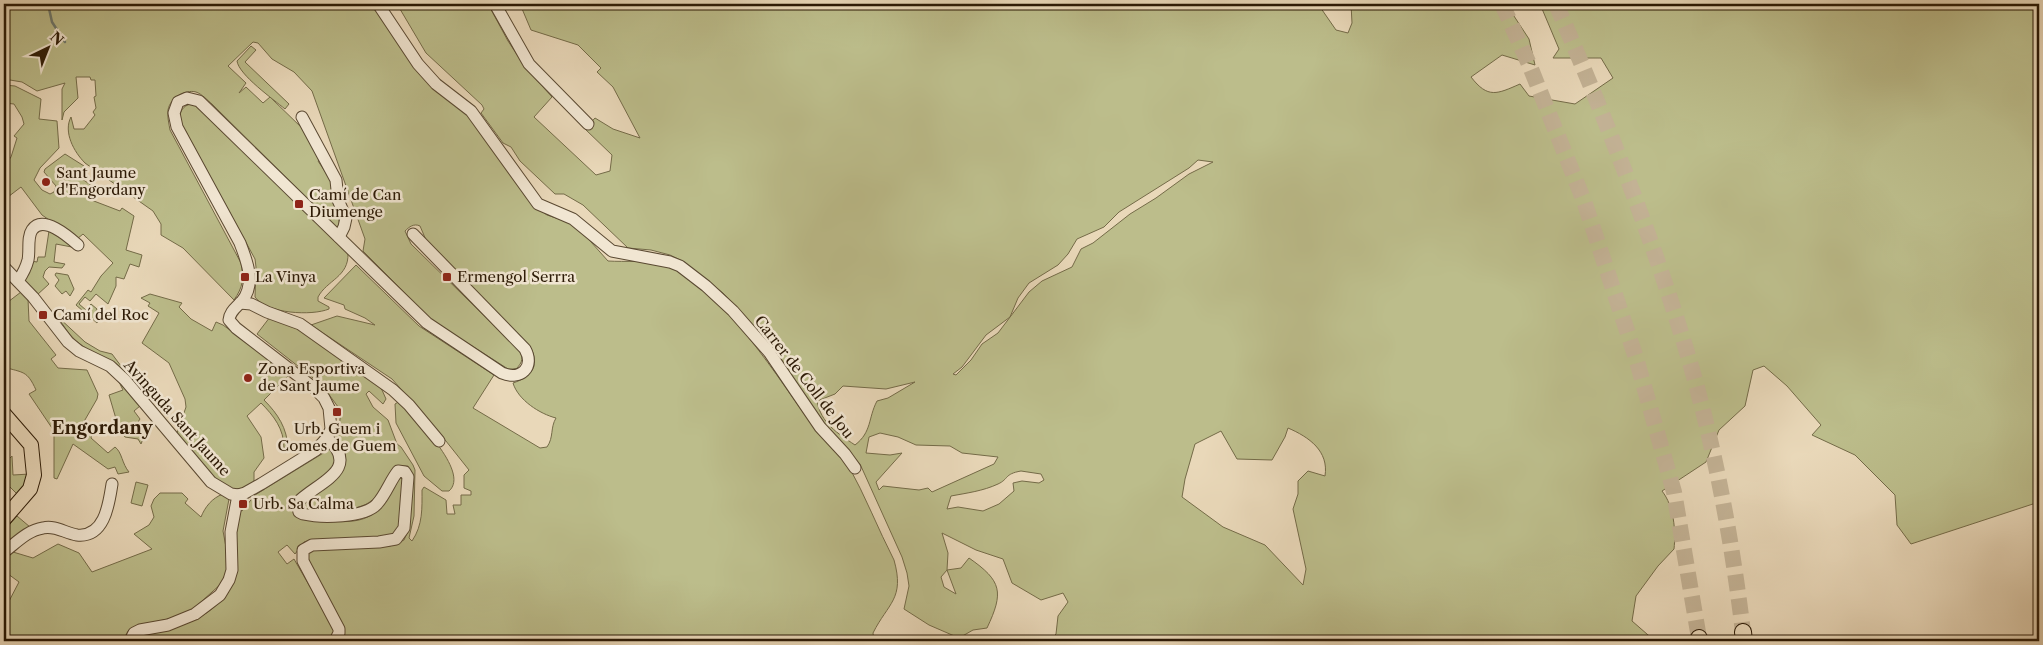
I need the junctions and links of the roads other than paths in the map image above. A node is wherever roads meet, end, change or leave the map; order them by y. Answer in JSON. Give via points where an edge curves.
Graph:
{"nodes":[{"id":1,"x":378,"y":4,"type":"edge"},
{"id":2,"x":495,"y":4,"type":"edge"},
{"id":3,"x":302,"y":117,"type":"dead end"},
{"id":4,"x":588,"y":124,"type":"dead end"},
{"id":5,"x":413,"y":234,"type":"dead end"},
{"id":6,"x":338,"y":237,"type":"junction"},
{"id":7,"x":78,"y":245,"type":"dead end"},
{"id":8,"x":4,"y":267,"type":"edge"},
{"id":9,"x":18,"y":281,"type":"junction"},
{"id":10,"x":236,"y":307,"type":"junction"},
{"id":11,"x":4,"y":414,"type":"edge"},
{"id":12,"x":327,"y":438,"type":"junction"},
{"id":13,"x":439,"y":441,"type":"dead end"},
{"id":14,"x":855,"y":468,"type":"dead end"},
{"id":15,"x":112,"y":484,"type":"dead end"},
{"id":16,"x":238,"y":494,"type":"junction"},
{"id":17,"x":4,"y":519,"type":"edge"},
{"id":18,"x":4,"y":552,"type":"edge"},
{"id":19,"x":130,"y":641,"type":"edge"},
{"id":20,"x":335,"y":641,"type":"edge"}],
"edges":[{"from":1,"to":14,"type":"street","name":"Carrer de Coll de Jou","via":[[418,64],[436,84],[471,111],[538,204],[573,219],[612,250],[670,262],[706,286],[769,352],[820,427]]},
{"from":2,"to":4,"type":"street","via":[[529,64]]},
{"from":3,"to":6,"type":"street","via":[[336,180],[338,200],[346,218]]},
{"from":5,"to":6,"type":"street","via":[[525,349],[529,360],[526,370],[512,376],[502,373],[436,330]]},
{"from":6,"to":10,"type":"street","via":[[198,101],[182,99],[175,106],[177,127],[247,260],[248,292]]},
{"from":7,"to":9,"type":"street","via":[[52,226],[39,224],[31,233],[28,260]]},
{"from":8,"to":9,"type":"street","name":"Avinguda Sant Jaume"},
{"from":9,"to":16,"type":"street","name":"Avinguda Sant Jaume","via":[[68,342],[110,366],[125,380],[211,482],[231,494]]},
{"from":10,"to":12,"type":"street","via":[[229,317],[231,323],[324,398],[332,419]]},
{"from":10,"to":13,"type":"street","via":[[251,304],[300,324],[393,390]]},
{"from":11,"to":17,"type":"main road","via":[[30,445],[34,475],[30,489]]},
{"from":12,"to":16,"type":"street","via":[[316,450],[261,484]]},
{"from":12,"to":20,"type":"street","via":[[338,450],[339,462],[331,478],[297,503],[299,512],[303,514],[355,515],[365,512],[376,505],[398,471],[405,472],[408,477],[404,528],[396,540],[312,545],[303,550],[306,568],[339,629]]},
{"from":15,"to":18,"type":"street","via":[[102,523],[89,533],[43,528],[28,533]]},
{"from":16,"to":19,"type":"street","via":[[230,532],[232,570],[220,595],[195,614],[168,625],[140,630]]}]}
